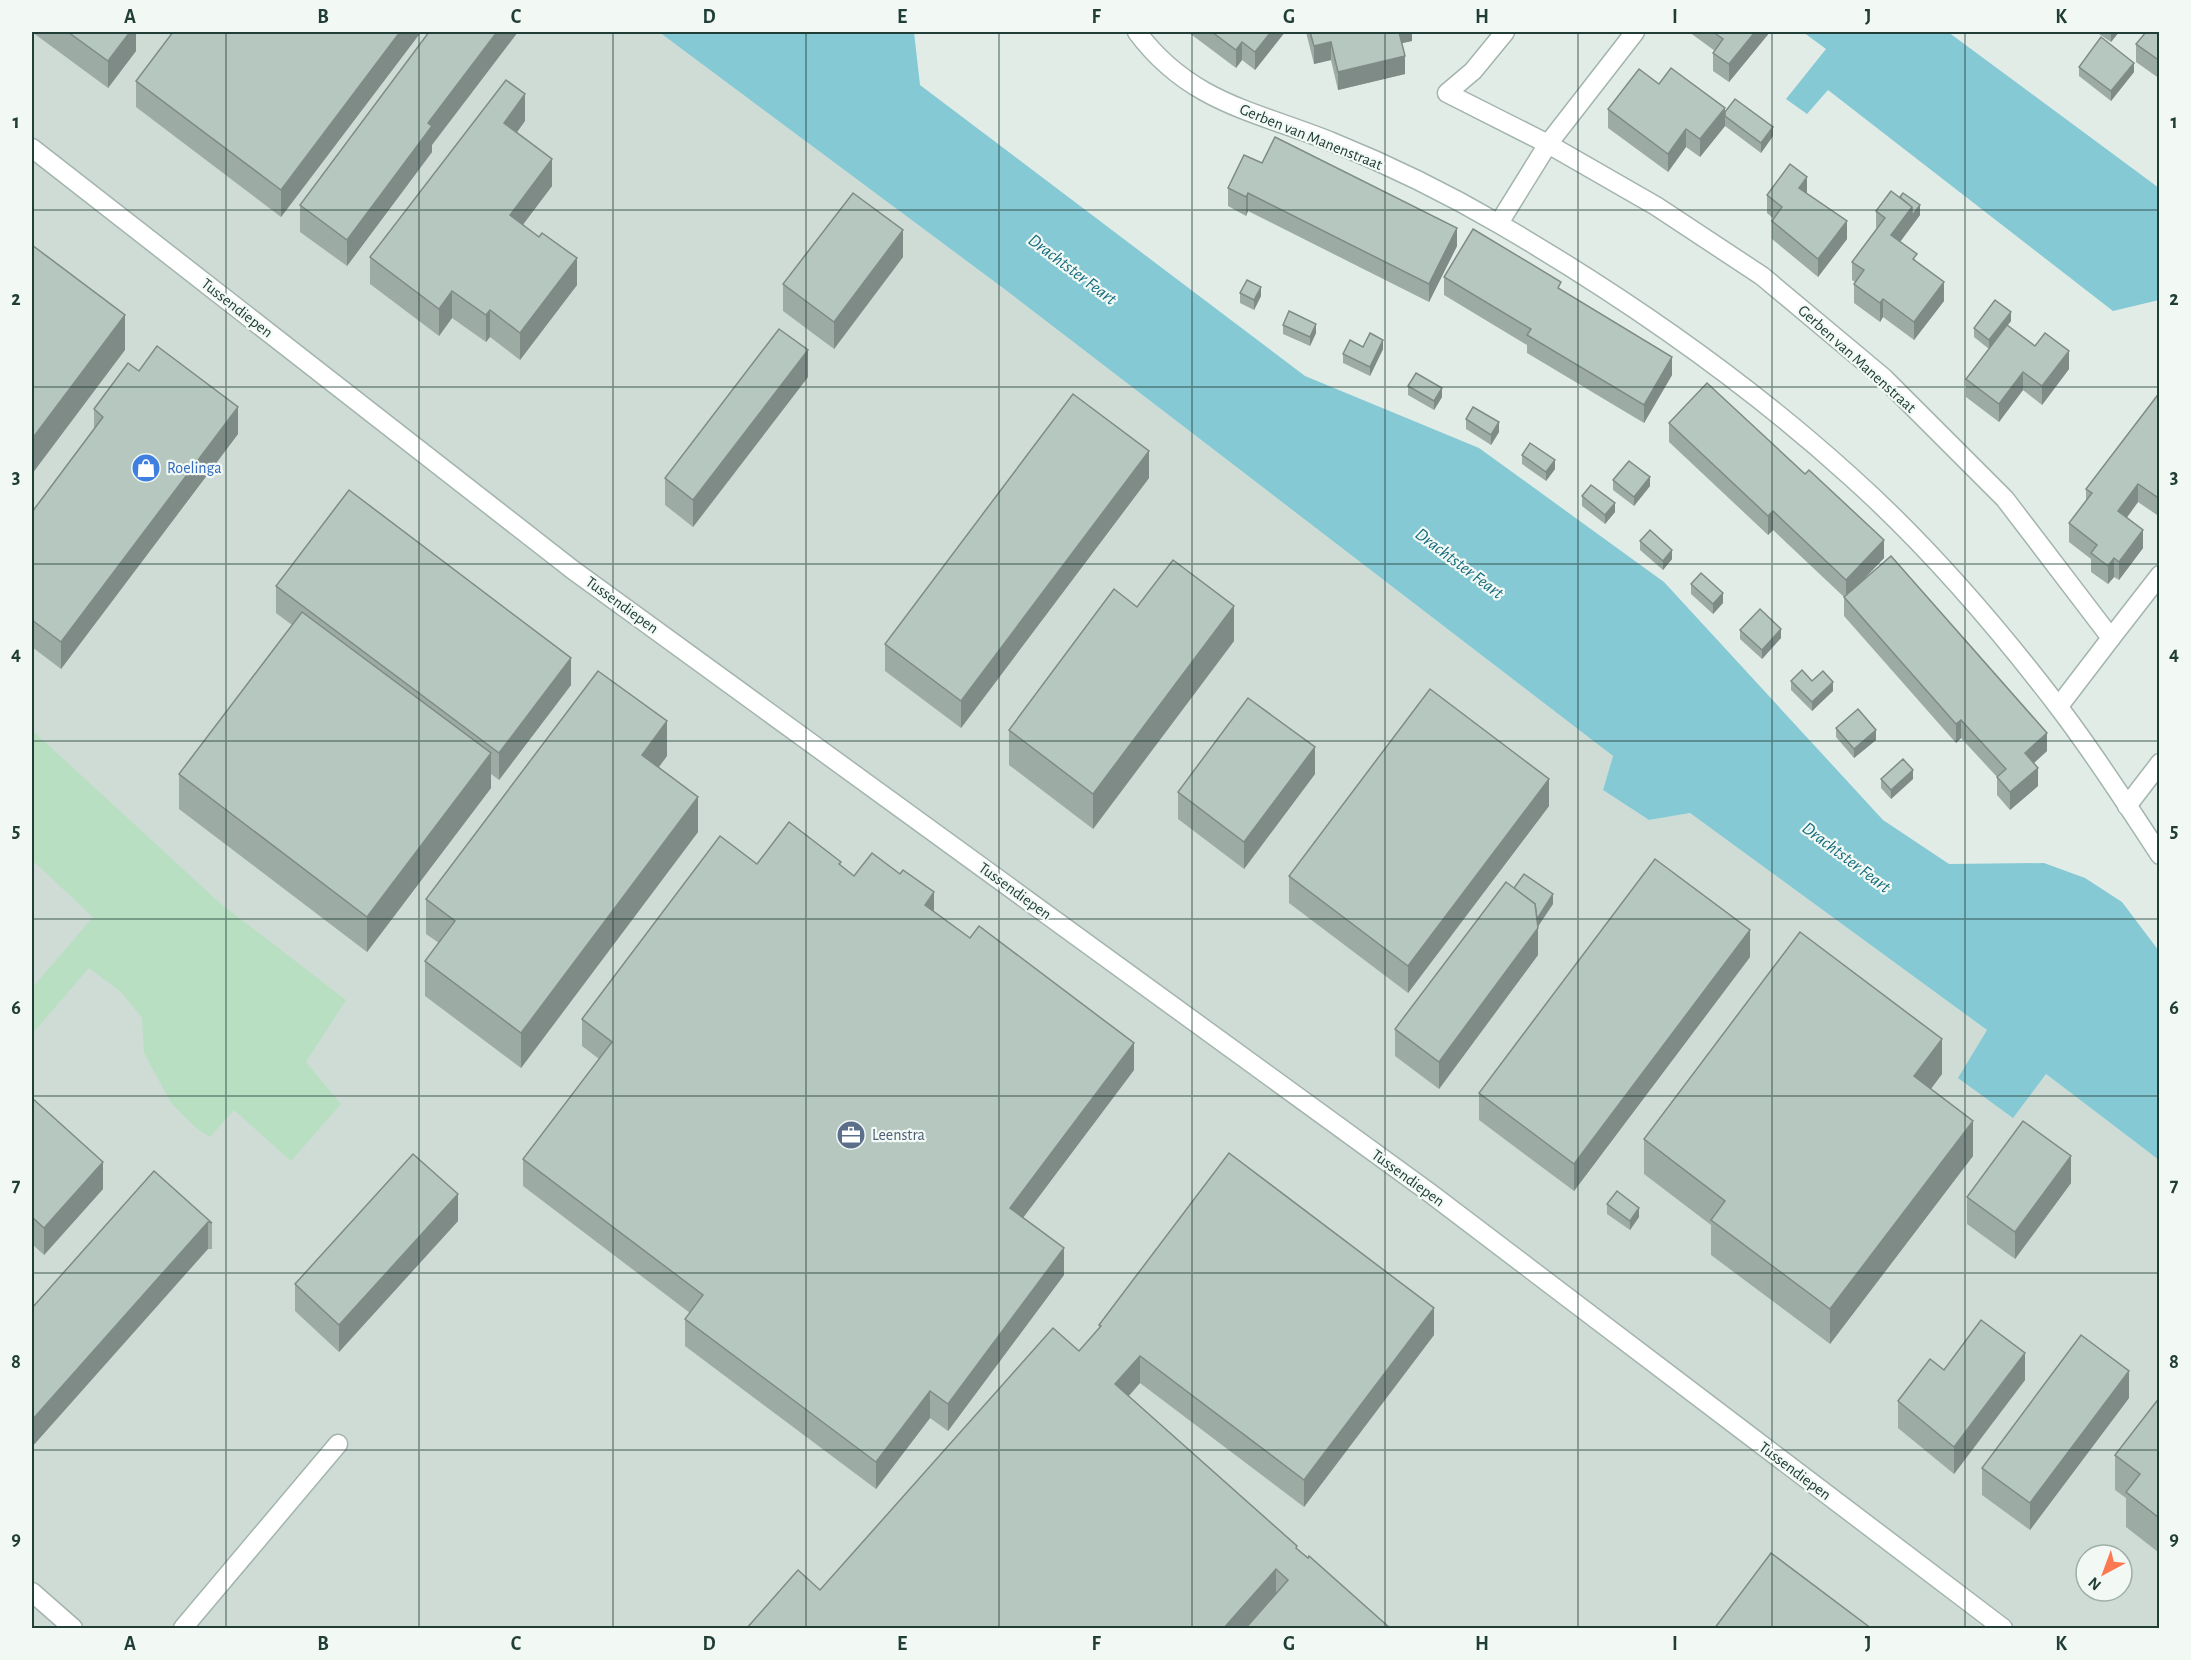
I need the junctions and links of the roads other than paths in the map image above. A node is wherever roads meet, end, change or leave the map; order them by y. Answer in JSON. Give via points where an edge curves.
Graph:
{"nodes":[{"id":1,"x":1137,"y":32,"type":"edge"},
{"id":2,"x":1505,"y":32,"type":"edge"},
{"id":3,"x":1635,"y":32,"type":"edge"},
{"id":4,"x":1548,"y":144,"type":"junction"},
{"id":5,"x":32,"y":148,"type":"edge"},
{"id":6,"x":1499,"y":224,"type":"junction"},
{"id":7,"x":2160,"y":575,"type":"edge"},
{"id":8,"x":2110,"y":638,"type":"junction"},
{"id":9,"x":2058,"y":706,"type":"junction"},
{"id":10,"x":2160,"y":764,"type":"edge"},
{"id":11,"x":2127,"y":806,"type":"junction"},
{"id":12,"x":2160,"y":855,"type":"edge"},
{"id":13,"x":338,"y":1444,"type":"dead end"},
{"id":14,"x":32,"y":1592,"type":"edge"},
{"id":15,"x":73,"y":1629,"type":"edge"},
{"id":16,"x":183,"y":1629,"type":"edge"},
{"id":17,"x":2003,"y":1629,"type":"edge"}],
"edges":[{"from":1,"to":6,"type":"street","name":"Gerben van Manenstraat","via":[[1156,57],[1201,91],[1249,113],[1332,142]]},
{"from":2,"to":4,"type":"street","name":"Gerben van Manenstraat","via":[[1473,71],[1448,93]]},
{"from":3,"to":4,"type":"street"},
{"from":4,"to":6,"type":"street"},
{"from":4,"to":8,"type":"street","name":"Gerben van Manenstraat","via":[[1656,206],[1762,276],[1884,378],[2005,499]]},
{"from":5,"to":17,"type":"street","name":"Tussendiepen","via":[[573,570],[1430,1193]]},
{"from":6,"to":9,"type":"street","name":"Gerben van Manenstraat","via":[[1598,285],[1731,377],[1850,476],[1970,599]]},
{"from":7,"to":8,"type":"street"},
{"from":8,"to":9,"type":"street"},
{"from":9,"to":11,"type":"street","name":"Gerben van Manenstraat"},
{"from":10,"to":11,"type":"street"},
{"from":11,"to":12,"type":"street","name":"Gerben van Manenstraat"},
{"from":13,"to":16,"type":"street"},
{"from":14,"to":15,"type":"street"}]}
